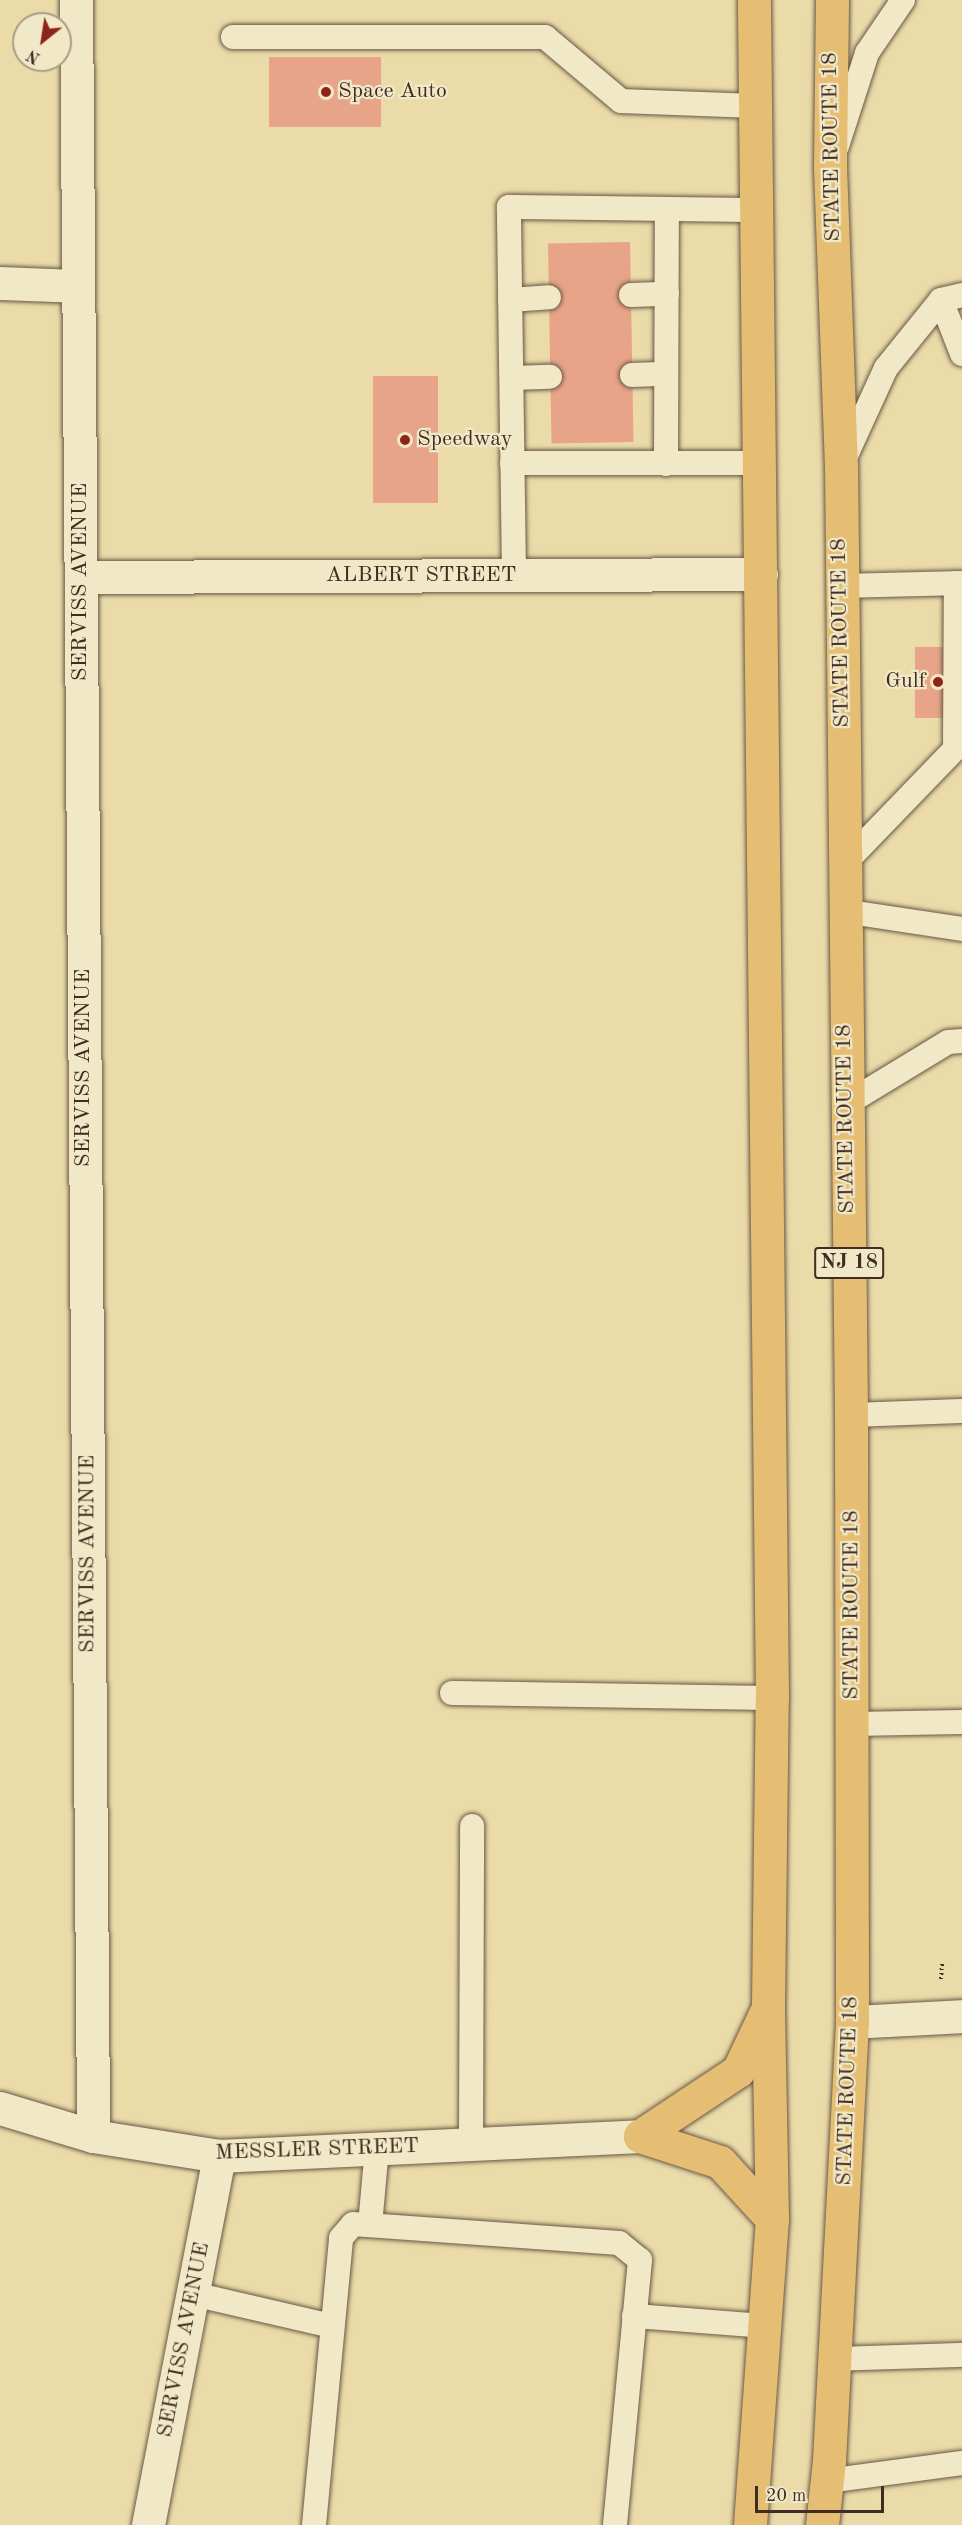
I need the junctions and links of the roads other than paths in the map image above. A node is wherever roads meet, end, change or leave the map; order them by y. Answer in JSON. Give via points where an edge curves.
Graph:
{"nodes":[{"id":1,"x":76,"y":0,"type":"edge"},
{"id":2,"x":754,"y":0,"type":"edge"},
{"id":3,"x":832,"y":0,"type":"edge"},
{"id":4,"x":903,"y":0,"type":"edge"},
{"id":5,"x":232,"y":37,"type":"dead end"},
{"id":6,"x":756,"y":106,"type":"junction"},
{"id":7,"x":830,"y":165,"type":"junction"},
{"id":8,"x":667,"y":209,"type":"junction"},
{"id":9,"x":757,"y":210,"type":"junction"},
{"id":10,"x":0,"y":283,"type":"edge"},
{"id":11,"x":78,"y":286,"type":"junction"},
{"id":12,"x":667,"y":294,"type":"junction"},
{"id":13,"x":630,"y":295,"type":"dead end"},
{"id":14,"x":549,"y":297,"type":"dead end"},
{"id":15,"x":951,"y":298,"type":"edge"},
{"id":16,"x":510,"y":300,"type":"junction"},
{"id":17,"x":962,"y":354,"type":"edge"},
{"id":18,"x":666,"y":374,"type":"junction"},
{"id":19,"x":632,"y":375,"type":"dead end"},
{"id":20,"x":550,"y":377,"type":"dead end"},
{"id":21,"x":512,"y":378,"type":"junction"},
{"id":22,"x":513,"y":463,"type":"junction"},
{"id":23,"x":759,"y":463,"type":"junction"},
{"id":24,"x":666,"y":464,"type":"junction"},
{"id":25,"x":841,"y":467,"type":"junction"},
{"id":26,"x":761,"y":574,"type":"junction"},
{"id":27,"x":514,"y":575,"type":"junction"},
{"id":28,"x":81,"y":577,"type":"junction"},
{"id":29,"x":959,"y":583,"type":"edge"},
{"id":30,"x":841,"y":586,"type":"junction"},
{"id":31,"x":843,"y":866,"type":"junction"},
{"id":32,"x":843,"y":911,"type":"junction"},
{"id":33,"x":955,"y":930,"type":"edge"},
{"id":34,"x":955,"y":1041,"type":"edge"},
{"id":35,"x":846,"y":1104,"type":"junction"},
{"id":36,"x":962,"y":1411,"type":"edge"},
{"id":37,"x":851,"y":1415,"type":"junction"},
{"id":38,"x":452,"y":1693,"type":"dead end"},
{"id":39,"x":772,"y":1698,"type":"junction"},
{"id":40,"x":962,"y":1722,"type":"edge"},
{"id":41,"x":852,"y":1724,"type":"junction"},
{"id":42,"x":472,"y":1826,"type":"dead end"},
{"id":43,"x":768,"y":2006,"type":"junction"},
{"id":44,"x":962,"y":2016,"type":"edge"},
{"id":45,"x":852,"y":2022,"type":"junction"},
{"id":46,"x":0,"y":2108,"type":"edge"},
{"id":47,"x":93,"y":2136,"type":"junction"},
{"id":48,"x":640,"y":2136,"type":"junction"},
{"id":49,"x":471,"y":2144,"type":"junction"},
{"id":50,"x":377,"y":2148,"type":"junction"},
{"id":51,"x":219,"y":2156,"type":"junction"},
{"id":52,"x":772,"y":2219,"type":"junction"},
{"id":53,"x":370,"y":2225,"type":"junction"},
{"id":54,"x":193,"y":2294,"type":"junction"},
{"id":55,"x":634,"y":2316,"type":"junction"},
{"id":56,"x":332,"y":2326,"type":"junction"},
{"id":57,"x":764,"y":2326,"type":"junction"},
{"id":58,"x":962,"y":2355,"type":"edge"},
{"id":59,"x":834,"y":2359,"type":"junction"},
{"id":60,"x":962,"y":2463,"type":"edge"},
{"id":61,"x":827,"y":2481,"type":"junction"},
{"id":62,"x":148,"y":2525,"type":"edge"},
{"id":63,"x":314,"y":2525,"type":"edge"},
{"id":64,"x":615,"y":2525,"type":"edge"},
{"id":65,"x":750,"y":2525,"type":"edge"},
{"id":66,"x":822,"y":2525,"type":"edge"}],
"edges":[{"from":1,"to":11,"type":"street","name":"SERVISS AVENUE"},
{"from":2,"to":6,"type":"highway"},
{"from":3,"to":7,"type":"highway","name":"STATE ROUTE 18","number":"NJ 18"},
{"from":4,"to":7,"type":"lane","via":[[867,53]]},
{"from":5,"to":6,"type":"lane","via":[[546,37],[621,101]]},
{"from":6,"to":9,"type":"highway"},
{"from":7,"to":25,"type":"highway","name":"STATE ROUTE 18","number":"NJ 18"},
{"from":8,"to":9,"type":"lane"},
{"from":8,"to":12,"type":"lane"},
{"from":8,"to":16,"type":"lane","via":[[509,207]]},
{"from":9,"to":23,"type":"highway"},
{"from":10,"to":11,"type":"street"},
{"from":11,"to":28,"type":"street","name":"SERVISS AVENUE"},
{"from":12,"to":13,"type":"lane"},
{"from":12,"to":18,"type":"lane"},
{"from":14,"to":16,"type":"lane"},
{"from":15,"to":17,"type":"lane"},
{"from":15,"to":25,"type":"lane","via":[[886,368]]},
{"from":16,"to":21,"type":"lane"},
{"from":18,"to":19,"type":"lane"},
{"from":18,"to":24,"type":"lane"},
{"from":20,"to":21,"type":"lane"},
{"from":21,"to":22,"type":"lane"},
{"from":22,"to":24,"type":"lane"},
{"from":22,"to":27,"type":"lane"},
{"from":23,"to":24,"type":"lane"},
{"from":23,"to":26,"type":"highway"},
{"from":25,"to":30,"type":"highway","name":"STATE ROUTE 18","number":"NJ 18"},
{"from":26,"to":27,"type":"street","name":"ALBERT STREET"},
{"from":26,"to":39,"type":"highway"},
{"from":27,"to":28,"type":"street","name":"ALBERT STREET"},
{"from":28,"to":47,"type":"street","name":"SERVISS AVENUE"},
{"from":29,"to":30,"type":"lane"},
{"from":29,"to":31,"type":"lane","via":[[955,749]]},
{"from":30,"to":31,"type":"highway","name":"STATE ROUTE 18","number":"NJ 18"},
{"from":31,"to":32,"type":"highway","name":"STATE ROUTE 18","number":"NJ 18"},
{"from":32,"to":33,"type":"lane"},
{"from":32,"to":35,"type":"highway","name":"STATE ROUTE 18","number":"NJ 18"},
{"from":34,"to":35,"type":"lane"},
{"from":35,"to":37,"type":"highway","name":"STATE ROUTE 18","number":"NJ 18"},
{"from":36,"to":37,"type":"lane"},
{"from":37,"to":41,"type":"highway","name":"STATE ROUTE 18","number":"NJ 18"},
{"from":38,"to":39,"type":"lane"},
{"from":39,"to":43,"type":"highway"},
{"from":40,"to":41,"type":"lane"},
{"from":41,"to":45,"type":"highway","name":"STATE ROUTE 18","number":"NJ 18"},
{"from":42,"to":49,"type":"lane"},
{"from":43,"to":48,"type":"highway","via":[[738,2071]]},
{"from":43,"to":52,"type":"highway"},
{"from":44,"to":45,"type":"street"},
{"from":45,"to":59,"type":"highway","name":"STATE ROUTE 18","number":"NJ 18"},
{"from":46,"to":47,"type":"street","name":"MESSLER STREET"},
{"from":47,"to":51,"type":"street","name":"MESSLER STREET"},
{"from":48,"to":49,"type":"street","name":"MESSLER STREET"},
{"from":48,"to":52,"type":"highway","via":[[720,2162]]},
{"from":49,"to":50,"type":"street","name":"MESSLER STREET"},
{"from":50,"to":51,"type":"street","name":"MESSLER STREET"},
{"from":50,"to":53,"type":"lane"},
{"from":51,"to":54,"type":"street","name":"SERVISS AVENUE"},
{"from":52,"to":57,"type":"highway"},
{"from":53,"to":55,"type":"lane","via":[[619,2243],[640,2260]]},
{"from":53,"to":56,"type":"lane","via":[[353,2224],[341,2238]]},
{"from":54,"to":56,"type":"lane"},
{"from":54,"to":62,"type":"street","name":"SERVISS AVENUE"},
{"from":55,"to":57,"type":"lane"},
{"from":55,"to":64,"type":"lane"},
{"from":56,"to":63,"type":"lane"},
{"from":57,"to":65,"type":"highway"},
{"from":58,"to":59,"type":"lane"},
{"from":59,"to":61,"type":"highway","name":"STATE ROUTE 18","number":"NJ 18"},
{"from":60,"to":61,"type":"lane"},
{"from":61,"to":66,"type":"highway","name":"STATE ROUTE 18","number":"NJ 18"}]}
